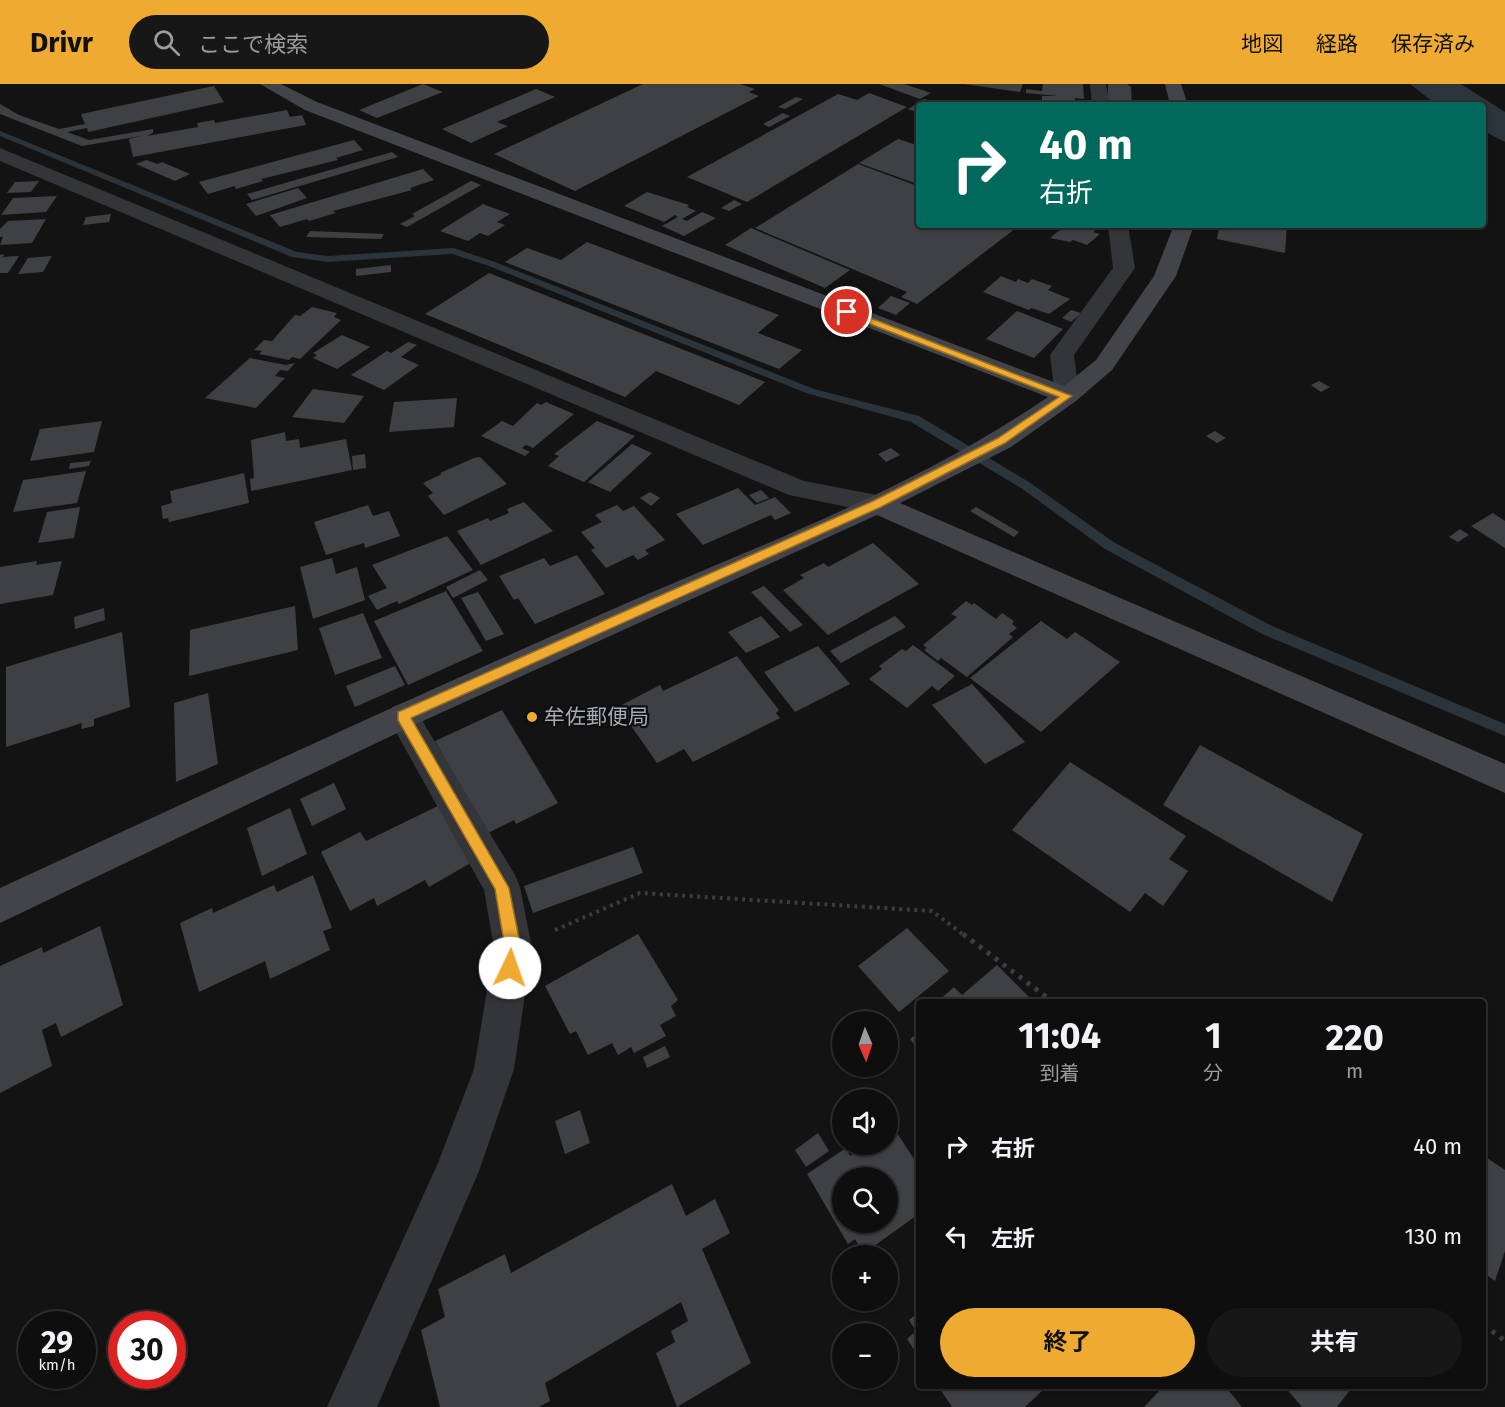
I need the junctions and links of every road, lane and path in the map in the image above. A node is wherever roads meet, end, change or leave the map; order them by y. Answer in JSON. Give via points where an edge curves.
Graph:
{"nodes":[{"id":1,"x":268,"y":84,"type":"edge"},
{"id":2,"x":1098,"y":84,"type":"edge"},
{"id":3,"x":1173,"y":84,"type":"edge"},
{"id":4,"x":1101,"y":102,"type":"edge"},
{"id":5,"x":1178,"y":102,"type":"edge"},
{"id":6,"x":0,"y":154,"type":"edge"},
{"id":7,"x":1118,"y":228,"type":"edge"},
{"id":8,"x":1183,"y":228,"type":"edge"},
{"id":9,"x":1067,"y":396,"type":"junction"},
{"id":10,"x":877,"y":504,"type":"junction"},
{"id":11,"x":403,"y":716,"type":"junction"},
{"id":12,"x":1505,"y":779,"type":"edge"},
{"id":13,"x":0,"y":906,"type":"edge"},
{"id":14,"x":513,"y":948,"type":"junction"},
{"id":15,"x":1049,"y":999,"type":"edge"},
{"id":16,"x":1486,"y":1327,"type":"edge"},
{"id":17,"x":1505,"y":1341,"type":"edge"},
{"id":18,"x":352,"y":1407,"type":"edge"}],
"edges":[{"from":1,"to":9,"type":"street","via":[[311,106]]},
{"from":2,"to":4,"type":"street"},
{"from":3,"to":5,"type":"street"},
{"from":6,"to":10,"type":"street","via":[[798,489]]},
{"from":7,"to":9,"type":"street","via":[[1124,268],[1062,355]]},
{"from":8,"to":9,"type":"street","via":[[1165,276],[1104,365]]},
{"from":9,"to":10,"type":"street","via":[[1002,441]]},
{"from":10,"to":11,"type":"street"},
{"from":10,"to":12,"type":"street"},
{"from":11,"to":13,"type":"street"},
{"from":11,"to":14,"type":"street","via":[[502,888]]},
{"from":14,"to":15,"type":"path","via":[[640,893],[932,911]]},
{"from":14,"to":18,"type":"street","via":[[494,1068],[457,1171]]},
{"from":16,"to":17,"type":"path"}]}
